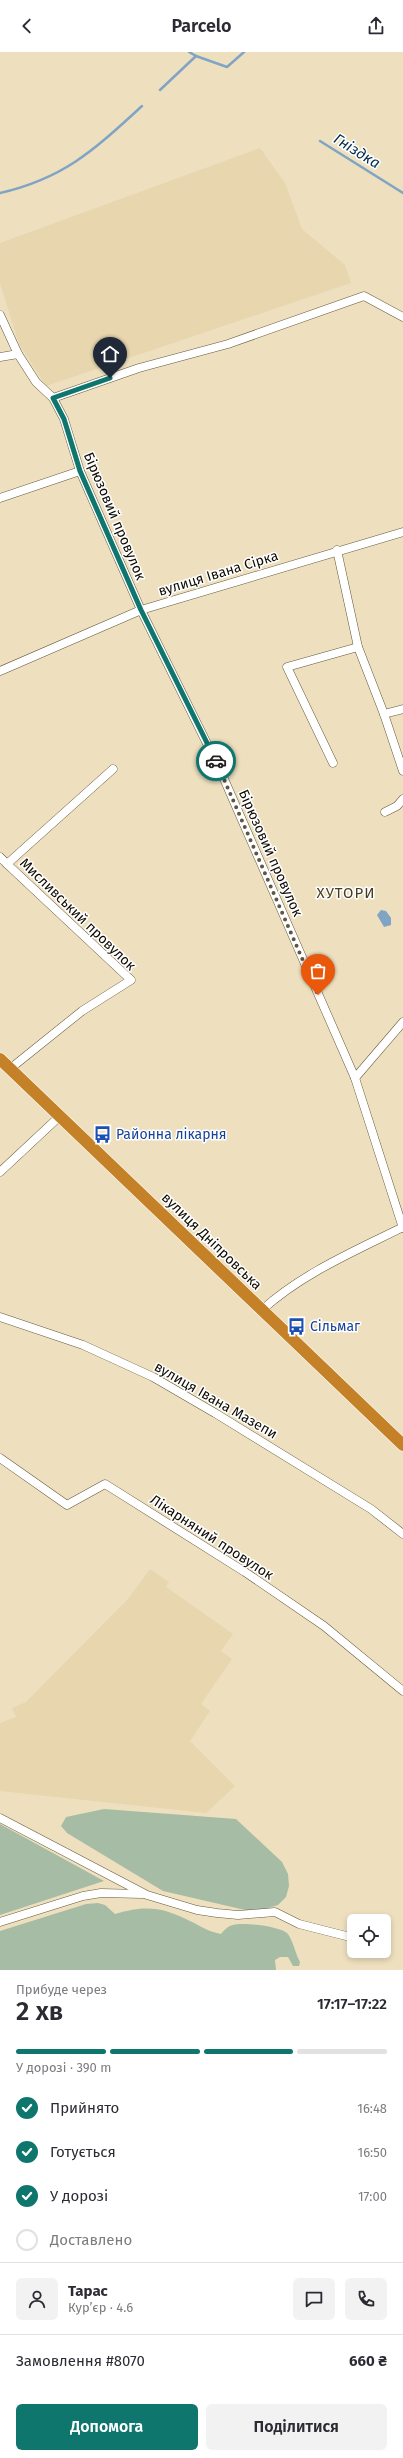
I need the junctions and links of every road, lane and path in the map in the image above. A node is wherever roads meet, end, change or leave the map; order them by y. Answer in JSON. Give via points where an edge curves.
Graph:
{"nodes":[{"id":1,"x":0,"y":315,"type":"edge"},
{"id":2,"x":403,"y":317,"type":"edge"},
{"id":3,"x":18,"y":354,"type":"junction"},
{"id":4,"x":0,"y":357,"type":"edge"},
{"id":5,"x":53,"y":398,"type":"junction"},
{"id":6,"x":80,"y":471,"type":"junction"},
{"id":7,"x":0,"y":498,"type":"edge"},
{"id":8,"x":403,"y":532,"type":"edge"},
{"id":9,"x":337,"y":550,"type":"junction"},
{"id":10,"x":141,"y":610,"type":"junction"},
{"id":11,"x":358,"y":647,"type":"junction"},
{"id":12,"x":0,"y":671,"type":"edge"},
{"id":13,"x":403,"y":709,"type":"edge"},
{"id":14,"x":384,"y":714,"type":"junction"},
{"id":15,"x":333,"y":764,"type":"dead end"},
{"id":16,"x":113,"y":769,"type":"dead end"},
{"id":17,"x":403,"y":771,"type":"edge"},
{"id":18,"x":403,"y":799,"type":"edge"},
{"id":19,"x":385,"y":812,"type":"dead end"},
{"id":20,"x":0,"y":857,"type":"edge"},
{"id":21,"x":7,"y":864,"type":"junction"},
{"id":22,"x":403,"y":1022,"type":"edge"},
{"id":23,"x":0,"y":1059,"type":"edge"},
{"id":24,"x":11,"y":1068,"type":"junction"},
{"id":25,"x":355,"y":1078,"type":"junction"},
{"id":26,"x":61,"y":1115,"type":"junction"},
{"id":27,"x":0,"y":1172,"type":"edge"},
{"id":28,"x":403,"y":1228,"type":"edge"},
{"id":29,"x":262,"y":1310,"type":"junction"},
{"id":30,"x":0,"y":1316,"type":"edge"},
{"id":31,"x":403,"y":1444,"type":"edge"},
{"id":32,"x":0,"y":1458,"type":"edge"},
{"id":33,"x":403,"y":1534,"type":"edge"},
{"id":34,"x":403,"y":1691,"type":"edge"},
{"id":35,"x":0,"y":1818,"type":"edge"},
{"id":36,"x":147,"y":1895,"type":"junction"},
{"id":37,"x":0,"y":1922,"type":"edge"},
{"id":38,"x":347,"y":1936,"type":"edge"}],
"edges":[{"from":1,"to":3,"type":"street","name":"Бірюзовий провулок"},
{"from":2,"to":5,"type":"street","via":[[364,296],[228,344],[139,368]]},
{"from":3,"to":4,"type":"street"},
{"from":3,"to":5,"type":"street","name":"Бірюзовий провулок","via":[[36,382]]},
{"from":5,"to":6,"type":"street","name":"Бірюзовий провулок","via":[[64,419]]},
{"from":6,"to":7,"type":"street"},
{"from":6,"to":10,"type":"street","name":"Бірюзовий провулок"},
{"from":8,"to":9,"type":"street","name":"вулиця Івана Сірка"},
{"from":9,"to":10,"type":"street","name":"вулиця Івана Сірка"},
{"from":9,"to":11,"type":"street"},
{"from":10,"to":12,"type":"street","name":"вулиця Івана Сірка"},
{"from":10,"to":25,"type":"street","name":"Бірюзовий провулок","via":[[221,772]]},
{"from":11,"to":14,"type":"street"},
{"from":11,"to":15,"type":"street","via":[[287,667]]},
{"from":13,"to":14,"type":"street"},
{"from":14,"to":17,"type":"street"},
{"from":16,"to":21,"type":"street","name":"Мисливський провулок"},
{"from":18,"to":19,"type":"street","via":[[397,806]]},
{"from":20,"to":21,"type":"street","name":"Мисливський провулок"},
{"from":21,"to":24,"type":"street","name":"Мисливський провулок","via":[[131,980],[82,1011]]},
{"from":22,"to":25,"type":"street"},
{"from":23,"to":24,"type":"highway","name":"вулиця Дніпровська"},
{"from":24,"to":26,"type":"highway","name":"вулиця Дніпровська"},
{"from":25,"to":28,"type":"street","name":"Бірюзовий провулок"},
{"from":26,"to":27,"type":"street"},
{"from":26,"to":29,"type":"highway","name":"вулиця Дніпровська"},
{"from":28,"to":29,"type":"street","via":[[334,1262],[275,1298]]},
{"from":29,"to":31,"type":"highway","name":"вулиця Дніпровська"},
{"from":30,"to":33,"type":"street","name":"вулиця Івана Мазепи","via":[[83,1346],[153,1377],[215,1412],[371,1509]]},
{"from":32,"to":34,"type":"street","name":"Лікарняний провулок","via":[[67,1505],[105,1484],[245,1572],[324,1626]]},
{"from":35,"to":36,"type":"street"},
{"from":36,"to":37,"type":"street","via":[[101,1893],[83,1896]]},
{"from":36,"to":38,"type":"street","via":[[197,1910],[217,1913],[238,1915],[275,1912],[300,1924]]}]}
